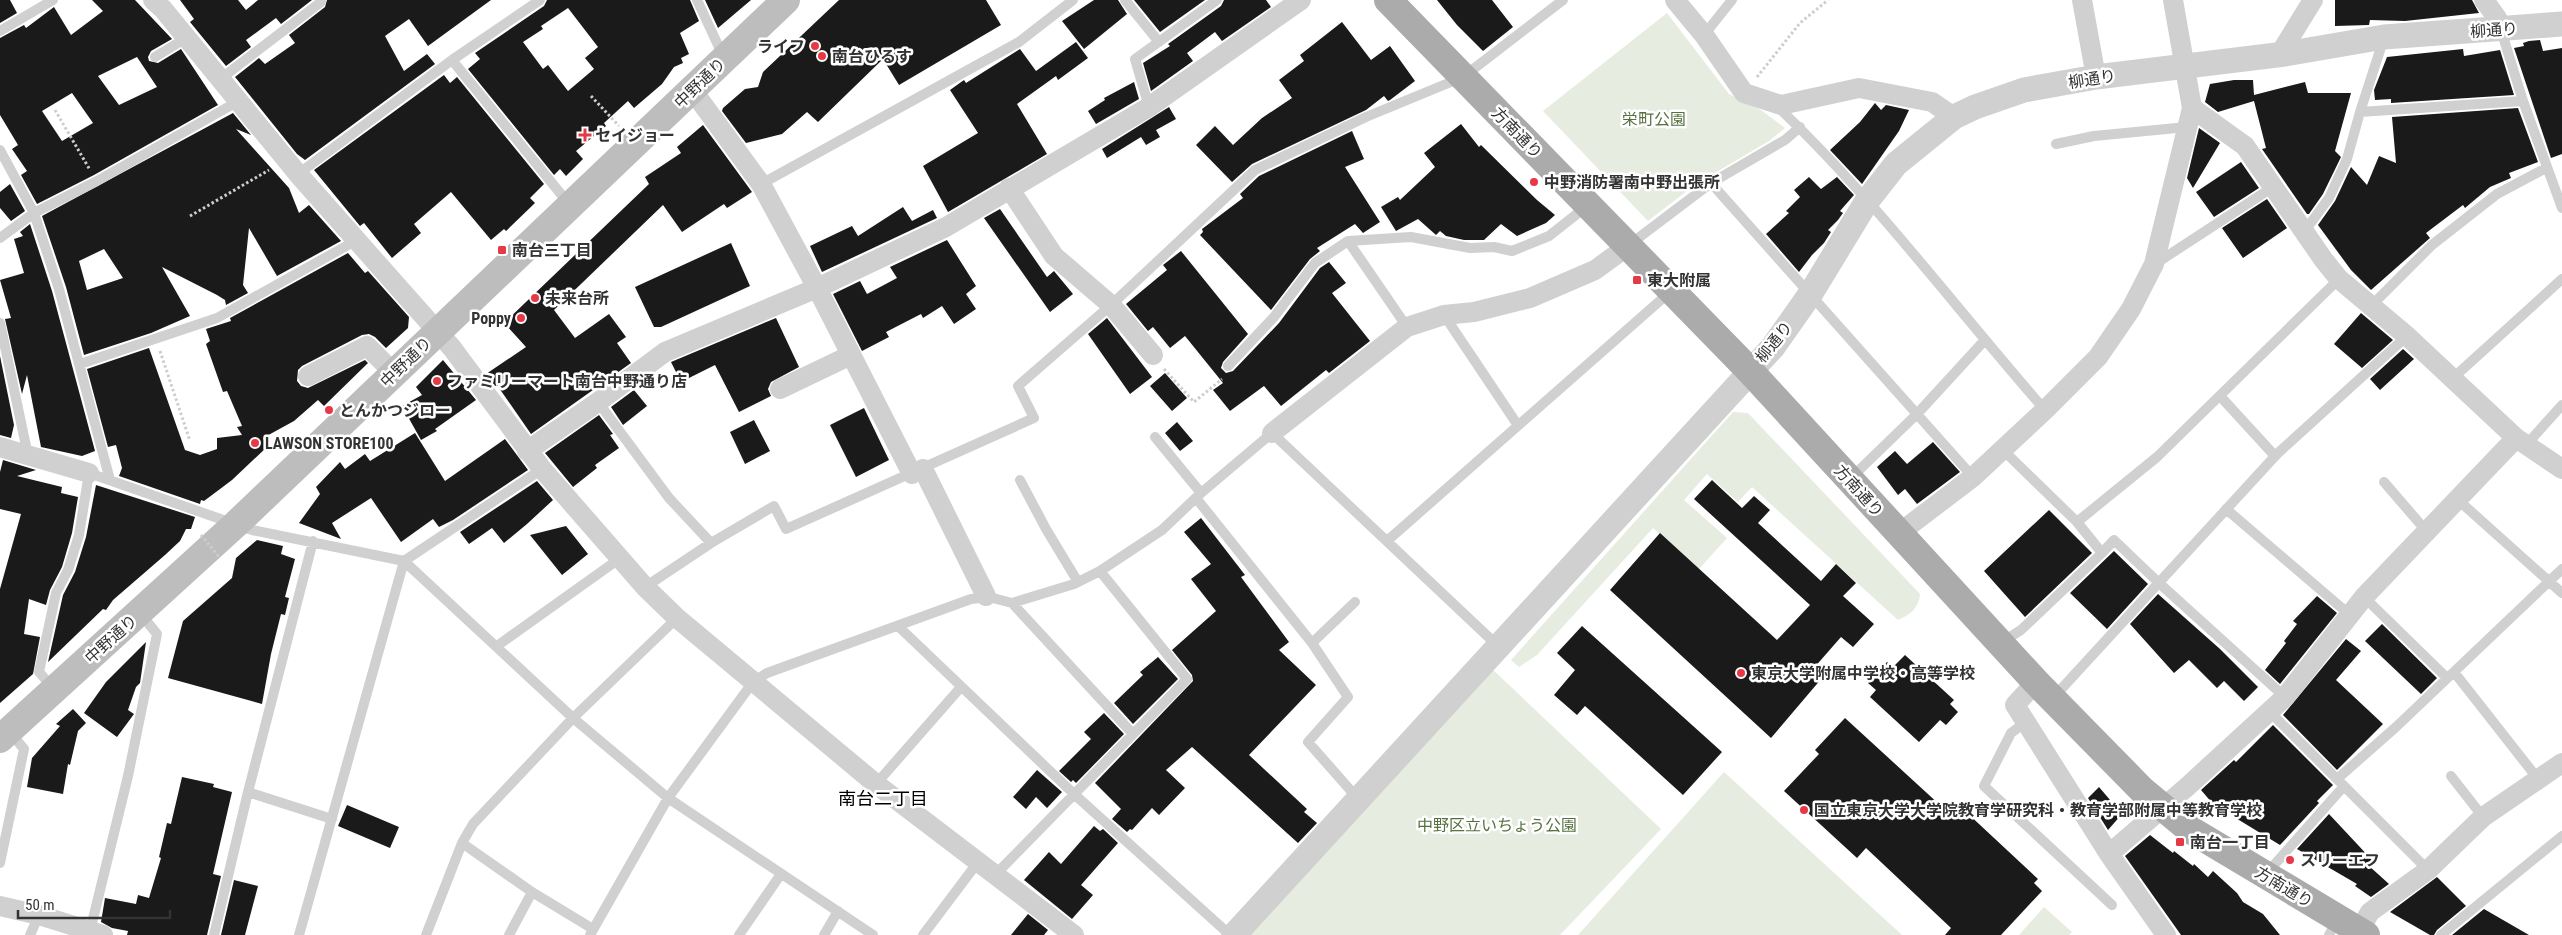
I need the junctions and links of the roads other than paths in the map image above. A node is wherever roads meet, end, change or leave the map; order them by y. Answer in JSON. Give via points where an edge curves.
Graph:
{"nodes":[{"id":1,"x":52,"y":0,"type":"edge"},
{"id":2,"x":540,"y":0,"type":"edge"},
{"id":3,"x":697,"y":0,"type":"edge"},
{"id":4,"x":786,"y":0,"type":"edge"},
{"id":5,"x":1074,"y":0,"type":"edge"},
{"id":6,"x":1125,"y":0,"type":"edge"},
{"id":7,"x":1217,"y":0,"type":"edge"},
{"id":8,"x":1301,"y":0,"type":"edge"},
{"id":9,"x":1390,"y":0,"type":"edge"},
{"id":10,"x":1563,"y":0,"type":"edge"},
{"id":11,"x":1675,"y":0,"type":"edge"},
{"id":12,"x":1732,"y":0,"type":"edge"},
{"id":13,"x":2082,"y":0,"type":"edge"},
{"id":14,"x":2173,"y":0,"type":"edge"},
{"id":15,"x":2313,"y":0,"type":"edge"},
{"id":16,"x":2484,"y":0,"type":"edge"},
{"id":17,"x":321,"y":2,"type":"dead end"},
{"id":18,"x":163,"y":3,"type":"edge"},
{"id":19,"x":2562,"y":24,"type":"edge"},
{"id":20,"x":2500,"y":30,"type":"junction"},
{"id":21,"x":0,"y":31,"type":"edge"},
{"id":22,"x":1704,"y":35,"type":"junction"},
{"id":23,"x":2384,"y":37,"type":"junction"},
{"id":24,"x":186,"y":38,"type":"junction"},
{"id":25,"x":1159,"y":42,"type":"junction"},
{"id":26,"x":2285,"y":54,"type":"junction"},
{"id":27,"x":155,"y":57,"type":"dead end"},
{"id":28,"x":725,"y":59,"type":"junction"},
{"id":29,"x":452,"y":60,"type":"junction"},
{"id":30,"x":2184,"y":68,"type":"junction"},
{"id":31,"x":1463,"y":77,"type":"junction"},
{"id":32,"x":2096,"y":78,"type":"junction"},
{"id":33,"x":219,"y":80,"type":"junction"},
{"id":34,"x":692,"y":91,"type":"junction"},
{"id":35,"x":2523,"y":101,"type":"junction"},
{"id":36,"x":237,"y":102,"type":"junction"},
{"id":37,"x":1781,"y":105,"type":"junction"},
{"id":38,"x":1149,"y":106,"type":"junction"},
{"id":39,"x":2360,"y":112,"type":"junction"},
{"id":40,"x":1954,"y":117,"type":"junction"},
{"id":41,"x":2189,"y":118,"type":"junction"},
{"id":42,"x":1800,"y":127,"type":"junction"},
{"id":43,"x":2056,"y":144,"type":"dead end"},
{"id":44,"x":0,"y":150,"type":"edge"},
{"id":45,"x":292,"y":167,"type":"junction"},
{"id":46,"x":2546,"y":168,"type":"junction"},
{"id":47,"x":1711,"y":183,"type":"junction"},
{"id":48,"x":760,"y":184,"type":"junction"},
{"id":49,"x":2273,"y":187,"type":"junction"},
{"id":50,"x":1009,"y":188,"type":"junction"},
{"id":51,"x":1867,"y":201,"type":"junction"},
{"id":52,"x":1588,"y":205,"type":"junction"},
{"id":53,"x":572,"y":207,"type":"junction"},
{"id":54,"x":2562,"y":208,"type":"edge"},
{"id":55,"x":34,"y":213,"type":"junction"},
{"id":56,"x":2304,"y":232,"type":"junction"},
{"id":57,"x":0,"y":238,"type":"edge"},
{"id":58,"x":357,"y":240,"type":"junction"},
{"id":59,"x":1348,"y":241,"type":"junction"},
{"id":60,"x":1628,"y":246,"type":"junction"},
{"id":61,"x":2154,"y":264,"type":"junction"},
{"id":62,"x":2340,"y":279,"type":"junction"},
{"id":63,"x":2562,"y":279,"type":"edge"},
{"id":64,"x":816,"y":288,"type":"junction"},
{"id":65,"x":1671,"y":291,"type":"junction"},
{"id":66,"x":1812,"y":294,"type":"junction"},
{"id":67,"x":1111,"y":305,"type":"junction"},
{"id":68,"x":2371,"y":306,"type":"junction"},
{"id":69,"x":1444,"y":315,"type":"junction"},
{"id":70,"x":0,"y":322,"type":"edge"},
{"id":71,"x":1407,"y":327,"type":"junction"},
{"id":72,"x":438,"y":332,"type":"junction"},
{"id":73,"x":2407,"y":336,"type":"junction"},
{"id":74,"x":1984,"y":340,"type":"junction"},
{"id":75,"x":851,"y":355,"type":"junction"},
{"id":76,"x":1152,"y":355,"type":"road end"},
{"id":77,"x":80,"y":364,"type":"junction"},
{"id":78,"x":1228,"y":366,"type":"road end"},
{"id":79,"x":1750,"y":371,"type":"junction"},
{"id":80,"x":394,"y":373,"type":"junction"},
{"id":81,"x":308,"y":376,"type":"dead end"},
{"id":82,"x":2453,"y":378,"type":"junction"},
{"id":83,"x":780,"y":389,"type":"dead end"},
{"id":84,"x":2220,"y":396,"type":"junction"},
{"id":85,"x":598,"y":402,"type":"junction"},
{"id":86,"x":2562,"y":405,"type":"edge"},
{"id":87,"x":2045,"y":410,"type":"junction"},
{"id":88,"x":1917,"y":414,"type":"junction"},
{"id":89,"x":1517,"y":424,"type":"junction"},
{"id":90,"x":1272,"y":433,"type":"junction"},
{"id":91,"x":1155,"y":437,"type":"dead end"},
{"id":92,"x":2521,"y":441,"type":"junction"},
{"id":93,"x":0,"y":447,"type":"edge"},
{"id":94,"x":2003,"y":450,"type":"junction"},
{"id":95,"x":527,"y":451,"type":"junction"},
{"id":96,"x":25,"y":454,"type":"junction"},
{"id":97,"x":2275,"y":456,"type":"junction"},
{"id":98,"x":2562,"y":469,"type":"edge"},
{"id":99,"x":542,"y":470,"type":"junction"},
{"id":100,"x":918,"y":472,"type":"junction"},
{"id":101,"x":89,"y":473,"type":"junction"},
{"id":102,"x":1973,"y":477,"type":"junction"},
{"id":103,"x":110,"y":480,"type":"junction"},
{"id":104,"x":1020,"y":480,"type":"dead end"},
{"id":105,"x":1849,"y":480,"type":"junction"},
{"id":106,"x":2384,"y":482,"type":"dead end"},
{"id":107,"x":1198,"y":496,"type":"junction"},
{"id":108,"x":2458,"y":499,"type":"junction"},
{"id":109,"x":2226,"y":509,"type":"junction"},
{"id":110,"x":2077,"y":522,"type":"junction"},
{"id":111,"x":236,"y":524,"type":"junction"},
{"id":112,"x":2428,"y":533,"type":"junction"},
{"id":113,"x":1898,"y":534,"type":"junction"},
{"id":114,"x":313,"y":541,"type":"junction"},
{"id":115,"x":1387,"y":541,"type":"junction"},
{"id":116,"x":711,"y":543,"type":"junction"},
{"id":117,"x":2102,"y":553,"type":"junction"},
{"id":118,"x":620,"y":559,"type":"junction"},
{"id":119,"x":404,"y":561,"type":"junction"},
{"id":120,"x":2562,"y":569,"type":"edge"},
{"id":121,"x":1100,"y":571,"type":"junction"},
{"id":122,"x":1078,"y":582,"type":"junction"},
{"id":123,"x":2158,"y":583,"type":"junction"},
{"id":124,"x":2549,"y":583,"type":"junction"},
{"id":125,"x":645,"y":587,"type":"junction"},
{"id":126,"x":2562,"y":593,"type":"edge"},
{"id":127,"x":986,"y":596,"type":"junction"},
{"id":128,"x":2364,"y":597,"type":"junction"},
{"id":129,"x":1355,"y":602,"type":"dead end"},
{"id":130,"x":1012,"y":604,"type":"junction"},
{"id":131,"x":140,"y":613,"type":"junction"},
{"id":132,"x":2350,"y":615,"type":"junction"},
{"id":133,"x":676,"y":618,"type":"junction"},
{"id":134,"x":898,"y":626,"type":"junction"},
{"id":135,"x":1312,"y":643,"type":"junction"},
{"id":136,"x":2001,"y":643,"type":"junction"},
{"id":137,"x":498,"y":646,"type":"junction"},
{"id":138,"x":1498,"y":646,"type":"junction"},
{"id":139,"x":2450,"y":675,"type":"junction"},
{"id":140,"x":753,"y":682,"type":"junction"},
{"id":141,"x":961,"y":687,"type":"junction"},
{"id":142,"x":54,"y":689,"type":"junction"},
{"id":143,"x":2045,"y":691,"type":"junction"},
{"id":144,"x":2285,"y":697,"type":"junction"},
{"id":145,"x":2270,"y":712,"type":"junction"},
{"id":146,"x":572,"y":718,"type":"junction"},
{"id":147,"x":2026,"y":722,"type":"junction"},
{"id":148,"x":1132,"y":733,"type":"junction"},
{"id":149,"x":5,"y":735,"type":"edge"},
{"id":150,"x":2562,"y":764,"type":"edge"},
{"id":151,"x":2451,"y":776,"type":"dead end"},
{"id":152,"x":2538,"y":778,"type":"junction"},
{"id":153,"x":2340,"y":783,"type":"junction"},
{"id":154,"x":876,"y":784,"type":"junction"},
{"id":155,"x":248,"y":792,"type":"junction"},
{"id":156,"x":1352,"y":792,"type":"dead end"},
{"id":157,"x":1074,"y":794,"type":"junction"},
{"id":158,"x":668,"y":798,"type":"junction"},
{"id":159,"x":2163,"y":810,"type":"junction"},
{"id":160,"x":2483,"y":817,"type":"junction"},
{"id":161,"x":332,"y":819,"type":"junction"},
{"id":162,"x":2562,"y":836,"type":"edge"},
{"id":163,"x":462,"y":843,"type":"junction"},
{"id":164,"x":2110,"y":854,"type":"junction"},
{"id":165,"x":978,"y":862,"type":"junction"},
{"id":166,"x":0,"y":863,"type":"edge"},
{"id":167,"x":2428,"y":870,"type":"junction"},
{"id":168,"x":780,"y":874,"type":"junction"},
{"id":169,"x":996,"y":875,"type":"junction"},
{"id":170,"x":2265,"y":875,"type":"junction"},
{"id":171,"x":532,"y":892,"type":"junction"},
{"id":172,"x":2112,"y":904,"type":"dead end"},
{"id":173,"x":0,"y":906,"type":"edge"},
{"id":174,"x":838,"y":912,"type":"junction"},
{"id":175,"x":39,"y":915,"type":"junction"},
{"id":176,"x":2348,"y":930,"type":"edge"},
{"id":177,"x":591,"y":932,"type":"edge"},
{"id":178,"x":97,"y":933,"type":"edge"},
{"id":179,"x":30,"y":935,"type":"edge"},
{"id":180,"x":214,"y":935,"type":"edge"},
{"id":181,"x":299,"y":935,"type":"edge"},
{"id":182,"x":426,"y":935,"type":"edge"},
{"id":183,"x":509,"y":935,"type":"edge"},
{"id":184,"x":739,"y":935,"type":"edge"},
{"id":185,"x":824,"y":935,"type":"edge"},
{"id":186,"x":873,"y":935,"type":"edge"},
{"id":187,"x":923,"y":935,"type":"edge"},
{"id":188,"x":1074,"y":935,"type":"edge"},
{"id":189,"x":1232,"y":935,"type":"edge"},
{"id":190,"x":2166,"y":935,"type":"edge"},
{"id":191,"x":2441,"y":935,"type":"edge"}],
"edges":[{"from":1,"to":21,"type":"lane"},
{"from":2,"to":29,"type":"lane"},
{"from":3,"to":28,"type":"lane"},
{"from":4,"to":28,"type":"main road","name":"中野通り"},
{"from":5,"to":48,"type":"lane","via":[[1019,42]]},
{"from":6,"to":25,"type":"lane"},
{"from":7,"to":25,"type":"lane"},
{"from":8,"to":38,"type":"street"},
{"from":9,"to":31,"type":"main road","name":"方南通り"},
{"from":10,"to":31,"type":"lane"},
{"from":11,"to":22,"type":"street"},
{"from":12,"to":22,"type":"lane"},
{"from":13,"to":32,"type":"street"},
{"from":14,"to":30,"type":"street"},
{"from":15,"to":26,"type":"street","via":[[2284,47]]},
{"from":16,"to":20,"type":"street","via":[[2497,18]]},
{"from":17,"to":33,"type":"lane"},
{"from":18,"to":24,"type":"street"},
{"from":19,"to":20,"type":"street","name":"柳通り"},
{"from":20,"to":23,"type":"street","name":"柳通り"},
{"from":20,"to":35,"type":"lane"},
{"from":22,"to":37,"type":"street","via":[[1744,93]]},
{"from":23,"to":26,"type":"street","name":"柳通り"},
{"from":23,"to":39,"type":"lane"},
{"from":24,"to":27,"type":"lane"},
{"from":24,"to":33,"type":"street"},
{"from":25,"to":38,"type":"lane","via":[[1135,59]]},
{"from":26,"to":30,"type":"street","name":"柳通り"},
{"from":28,"to":34,"type":"main road","name":"中野通り"},
{"from":29,"to":45,"type":"lane"},
{"from":29,"to":53,"type":"lane"},
{"from":30,"to":32,"type":"street","name":"柳通り"},
{"from":30,"to":41,"type":"street"},
{"from":31,"to":52,"type":"main road","name":"方南通り"},
{"from":31,"to":67,"type":"lane","via":[[1366,117],[1255,170]]},
{"from":32,"to":40,"type":"street","name":"柳通り","via":[[2024,90],[1975,106]]},
{"from":33,"to":36,"type":"street"},
{"from":34,"to":48,"type":"street"},
{"from":34,"to":53,"type":"main road","name":"中野通り"},
{"from":35,"to":39,"type":"lane"},
{"from":35,"to":46,"type":"lane"},
{"from":36,"to":45,"type":"street"},
{"from":36,"to":55,"type":"lane"},
{"from":37,"to":40,"type":"street","via":[[1859,88],[1932,102]]},
{"from":37,"to":42,"type":"lane","via":[[1782,111]]},
{"from":38,"to":50,"type":"street"},
{"from":39,"to":56,"type":"lane","via":[[2347,159],[2329,198]]},
{"from":40,"to":51,"type":"street","name":"柳通り","via":[[1896,164]]},
{"from":41,"to":43,"type":"lane"},
{"from":41,"to":49,"type":"street","via":[[2245,146]]},
{"from":41,"to":61,"type":"street"},
{"from":42,"to":47,"type":"lane"},
{"from":42,"to":51,"type":"lane"},
{"from":44,"to":55,"type":"lane"},
{"from":45,"to":58,"type":"street"},
{"from":46,"to":54,"type":"lane"},
{"from":46,"to":68,"type":"lane","via":[[2497,194],[2432,245]]},
{"from":47,"to":60,"type":"lane"},
{"from":47,"to":66,"type":"lane"},
{"from":48,"to":64,"type":"street"},
{"from":49,"to":56,"type":"street"},
{"from":49,"to":61,"type":"lane"},
{"from":50,"to":64,"type":"street","via":[[946,227]]},
{"from":50,"to":67,"type":"street","via":[[1054,256]]},
{"from":51,"to":66,"type":"street","name":"柳通り"},
{"from":51,"to":74,"type":"lane"},
{"from":52,"to":59,"type":"lane","via":[[1549,236],[1512,251],[1482,252],[1411,237]]},
{"from":52,"to":60,"type":"main road","name":"方南通り"},
{"from":53,"to":72,"type":"main road","name":"中野通り"},
{"from":55,"to":57,"type":"lane"},
{"from":55,"to":77,"type":"lane"},
{"from":56,"to":62,"type":"street"},
{"from":58,"to":72,"type":"street"},
{"from":58,"to":77,"type":"lane","via":[[216,318]]},
{"from":59,"to":71,"type":"lane"},
{"from":59,"to":78,"type":"lane","via":[[1315,262],[1274,316]]},
{"from":60,"to":65,"type":"main road","name":"方南通り"},
{"from":60,"to":69,"type":"street","via":[[1595,270],[1530,298],[1496,302],[1474,312]]},
{"from":61,"to":87,"type":"street","via":[[2131,309],[2098,357]]},
{"from":62,"to":68,"type":"street"},
{"from":62,"to":84,"type":"lane"},
{"from":63,"to":82,"type":"lane"},
{"from":64,"to":75,"type":"street"},
{"from":64,"to":85,"type":"street","via":[[665,352]]},
{"from":65,"to":79,"type":"main road","name":"方南通り"},
{"from":65,"to":89,"type":"lane"},
{"from":66,"to":79,"type":"street","name":"柳通り","via":[[1773,347]]},
{"from":66,"to":88,"type":"lane"},
{"from":67,"to":76,"type":"street"},
{"from":67,"to":100,"type":"lane","via":[[1018,386],[1034,418]]},
{"from":68,"to":73,"type":"street"},
{"from":69,"to":71,"type":"street"},
{"from":69,"to":89,"type":"lane"},
{"from":70,"to":96,"type":"lane"},
{"from":71,"to":90,"type":"street"},
{"from":72,"to":80,"type":"main road","name":"中野通り"},
{"from":72,"to":95,"type":"street"},
{"from":73,"to":82,"type":"street"},
{"from":73,"to":97,"type":"lane"},
{"from":74,"to":87,"type":"lane"},
{"from":74,"to":88,"type":"lane"},
{"from":75,"to":83,"type":"street"},
{"from":75,"to":100,"type":"street"},
{"from":77,"to":103,"type":"lane"},
{"from":79,"to":105,"type":"main road","name":"方南通り"},
{"from":79,"to":138,"type":"street","name":"柳通り"},
{"from":80,"to":81,"type":"street","via":[[367,346]]},
{"from":80,"to":111,"type":"main road","name":"中野通り"},
{"from":82,"to":92,"type":"street"},
{"from":84,"to":97,"type":"lane"},
{"from":84,"to":110,"type":"lane","via":[[2157,456]]},
{"from":85,"to":95,"type":"street"},
{"from":85,"to":116,"type":"lane","via":[[669,498]]},
{"from":86,"to":92,"type":"lane"},
{"from":87,"to":94,"type":"street"},
{"from":88,"to":102,"type":"lane"},
{"from":88,"to":105,"type":"lane"},
{"from":89,"to":115,"type":"lane"},
{"from":90,"to":107,"type":"lane"},
{"from":90,"to":115,"type":"lane"},
{"from":91,"to":107,"type":"lane"},
{"from":92,"to":98,"type":"street"},
{"from":92,"to":108,"type":"street"},
{"from":93,"to":96,"type":"street"},
{"from":94,"to":102,"type":"street"},
{"from":94,"to":110,"type":"lane"},
{"from":95,"to":99,"type":"street"},
{"from":96,"to":101,"type":"street"},
{"from":97,"to":109,"type":"lane"},
{"from":99,"to":118,"type":"street"},
{"from":99,"to":119,"type":"lane"},
{"from":100,"to":116,"type":"lane","via":[[786,529],[774,506]]},
{"from":100,"to":127,"type":"street"},
{"from":101,"to":103,"type":"lane"},
{"from":101,"to":142,"type":"lane","via":[[79,535],[68,570],[56,593],[39,672]]},
{"from":102,"to":113,"type":"street"},
{"from":103,"to":111,"type":"lane"},
{"from":104,"to":122,"type":"lane"},
{"from":105,"to":113,"type":"main road","name":"方南通り"},
{"from":106,"to":112,"type":"lane"},
{"from":107,"to":121,"type":"lane","via":[[1162,530]]},
{"from":107,"to":135,"type":"lane"},
{"from":108,"to":112,"type":"street"},
{"from":108,"to":124,"type":"lane"},
{"from":109,"to":123,"type":"lane"},
{"from":109,"to":132,"type":"lane"},
{"from":110,"to":117,"type":"lane"},
{"from":111,"to":114,"type":"lane"},
{"from":111,"to":131,"type":"main road","name":"中野通り"},
{"from":112,"to":128,"type":"street"},
{"from":113,"to":136,"type":"main road","name":"方南通り"},
{"from":114,"to":119,"type":"lane"},
{"from":114,"to":155,"type":"lane"},
{"from":115,"to":138,"type":"lane"},
{"from":116,"to":125,"type":"lane"},
{"from":117,"to":123,"type":"lane","via":[[2114,540]]},
{"from":117,"to":136,"type":"lane","via":[[2021,630]]},
{"from":118,"to":125,"type":"street"},
{"from":118,"to":137,"type":"lane"},
{"from":119,"to":137,"type":"lane"},
{"from":119,"to":161,"type":"lane"},
{"from":120,"to":124,"type":"lane"},
{"from":121,"to":122,"type":"lane"},
{"from":121,"to":148,"type":"lane","via":[[1187,679]]},
{"from":122,"to":130,"type":"lane"},
{"from":123,"to":143,"type":"lane"},
{"from":123,"to":144,"type":"lane"},
{"from":124,"to":126,"type":"lane"},
{"from":124,"to":139,"type":"lane"},
{"from":125,"to":133,"type":"street"},
{"from":127,"to":130,"type":"lane"},
{"from":127,"to":134,"type":"lane"},
{"from":128,"to":132,"type":"street"},
{"from":128,"to":139,"type":"lane"},
{"from":129,"to":135,"type":"lane"},
{"from":130,"to":148,"type":"lane"},
{"from":131,"to":142,"type":"main road","name":"中野通り"},
{"from":131,"to":178,"type":"lane","via":[[157,634]]},
{"from":132,"to":144,"type":"street"},
{"from":133,"to":140,"type":"street"},
{"from":133,"to":146,"type":"lane"},
{"from":134,"to":140,"type":"lane","via":[[767,672]]},
{"from":134,"to":141,"type":"lane"},
{"from":135,"to":156,"type":"lane","via":[[1348,697],[1308,742]]},
{"from":136,"to":143,"type":"main road","name":"方南通り"},
{"from":137,"to":146,"type":"lane"},
{"from":138,"to":189,"type":"street","name":"柳通り"},
{"from":139,"to":152,"type":"lane"},
{"from":139,"to":153,"type":"lane"},
{"from":140,"to":154,"type":"street"},
{"from":140,"to":158,"type":"lane"},
{"from":141,"to":154,"type":"lane"},
{"from":141,"to":157,"type":"lane"},
{"from":142,"to":149,"type":"main road","name":"中野通り"},
{"from":143,"to":147,"type":"street","via":[[2016,705]]},
{"from":143,"to":159,"type":"main road","name":"方南通り"},
{"from":144,"to":145,"type":"street"},
{"from":145,"to":153,"type":"lane"},
{"from":145,"to":159,"type":"street"},
{"from":146,"to":158,"type":"lane"},
{"from":146,"to":163,"type":"lane","via":[[473,824]]},
{"from":147,"to":164,"type":"street"},
{"from":147,"to":172,"type":"lane","via":[[2011,733],[1984,786]]},
{"from":148,"to":157,"type":"lane"},
{"from":149,"to":166,"type":"lane","via":[[24,749]]},
{"from":150,"to":152,"type":"street"},
{"from":151,"to":160,"type":"lane"},
{"from":152,"to":160,"type":"street"},
{"from":153,"to":167,"type":"lane"},
{"from":153,"to":170,"type":"lane"},
{"from":154,"to":165,"type":"street"},
{"from":155,"to":161,"type":"lane"},
{"from":155,"to":180,"type":"lane"},
{"from":157,"to":169,"type":"lane"},
{"from":157,"to":189,"type":"lane"},
{"from":158,"to":168,"type":"lane"},
{"from":158,"to":177,"type":"lane"},
{"from":159,"to":164,"type":"street"},
{"from":159,"to":170,"type":"main road","name":"方南通り","via":[[2221,850]]},
{"from":160,"to":167,"type":"street"},
{"from":161,"to":181,"type":"lane"},
{"from":162,"to":191,"type":"lane"},
{"from":163,"to":171,"type":"lane"},
{"from":163,"to":182,"type":"lane"},
{"from":164,"to":190,"type":"street"},
{"from":165,"to":169,"type":"street"},
{"from":165,"to":187,"type":"lane"},
{"from":167,"to":176,"type":"street"},
{"from":168,"to":174,"type":"lane"},
{"from":168,"to":184,"type":"lane"},
{"from":169,"to":188,"type":"street"},
{"from":170,"to":176,"type":"main road","name":"方南通り"},
{"from":171,"to":177,"type":"lane"},
{"from":171,"to":183,"type":"lane"},
{"from":173,"to":175,"type":"street"},
{"from":174,"to":185,"type":"lane"},
{"from":174,"to":186,"type":"lane"},
{"from":175,"to":178,"type":"street"},
{"from":175,"to":179,"type":"lane"}]}
